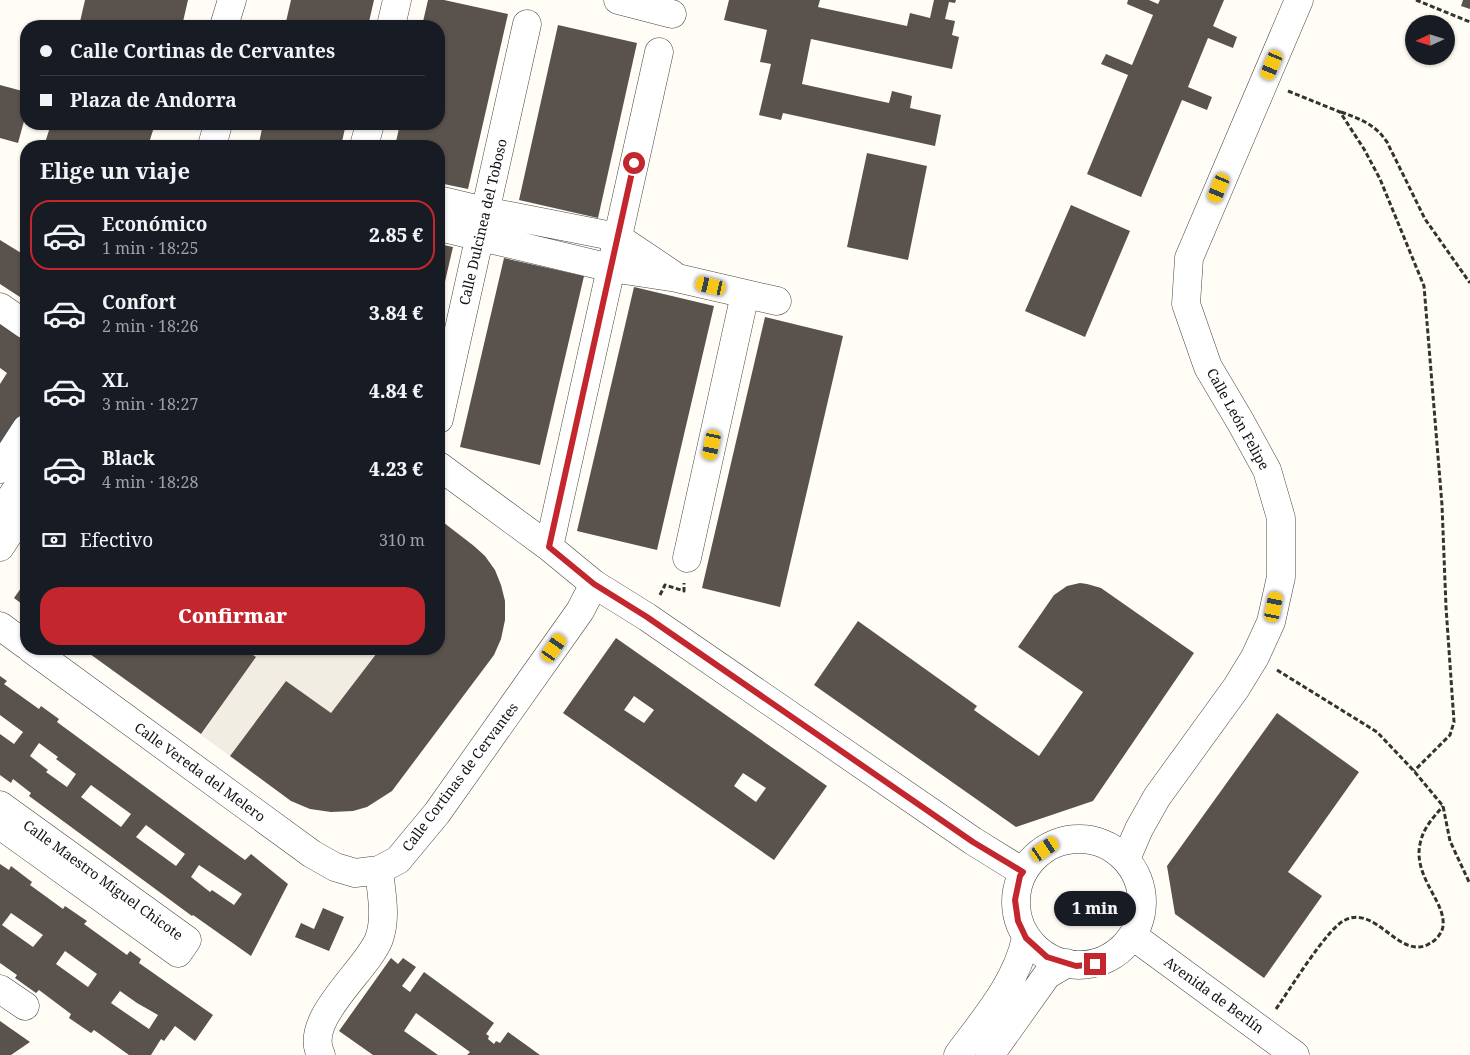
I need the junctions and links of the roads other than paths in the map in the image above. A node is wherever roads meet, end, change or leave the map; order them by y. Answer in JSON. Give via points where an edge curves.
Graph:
{"nodes":[{"id":1,"x":232,"y":0,"type":"edge"},
{"id":2,"x":247,"y":0,"type":"edge"},
{"id":3,"x":397,"y":0,"type":"edge"},
{"id":4,"x":1299,"y":0,"type":"edge"},
{"id":5,"x":630,"y":1,"type":"edge"},
{"id":6,"x":672,"y":14,"type":"dead end"},
{"id":7,"x":226,"y":20,"type":"edge"},
{"id":8,"x":243,"y":20,"type":"edge"},
{"id":9,"x":393,"y":20,"type":"edge"},
{"id":10,"x":527,"y":24,"type":"dead end"},
{"id":11,"x":659,"y":52,"type":"dead end"},
{"id":12,"x":212,"y":130,"type":"edge"},
{"id":13,"x":203,"y":140,"type":"edge"},
{"id":14,"x":445,"y":201,"type":"edge"},
{"id":15,"x":485,"y":211,"type":"junction"},
{"id":16,"x":445,"y":228,"type":"edge"},
{"id":17,"x":479,"y":237,"type":"junction"},
{"id":18,"x":618,"y":237,"type":"junction"},
{"id":19,"x":610,"y":268,"type":"junction"},
{"id":20,"x":677,"y":278,"type":"junction"},
{"id":21,"x":745,"y":294,"type":"junction"},
{"id":22,"x":777,"y":301,"type":"dead end"},
{"id":23,"x":0,"y":307,"type":"edge"},
{"id":24,"x":20,"y":321,"type":"edge"},
{"id":25,"x":445,"y":393,"type":"edge"},
{"id":26,"x":20,"y":441,"type":"edge"},
{"id":27,"x":8,"y":466,"type":"edge"},
{"id":28,"x":445,"y":470,"type":"edge"},
{"id":29,"x":0,"y":514,"type":"edge"},
{"id":30,"x":20,"y":517,"type":"edge"},
{"id":31,"x":0,"y":547,"type":"edge"},
{"id":32,"x":549,"y":547,"type":"junction"},
{"id":33,"x":687,"y":558,"type":"dead end"},
{"id":34,"x":594,"y":584,"type":"junction"},
{"id":35,"x":0,"y":626,"type":"edge"},
{"id":36,"x":20,"y":641,"type":"edge"},
{"id":37,"x":39,"y":655,"type":"edge"},
{"id":38,"x":1157,"y":797,"type":"junction"},
{"id":39,"x":0,"y":805,"type":"edge"},
{"id":40,"x":0,"y":825,"type":"edge"},
{"id":41,"x":1092,"y":841,"type":"junction"},
{"id":42,"x":1126,"y":859,"type":"junction"},
{"id":43,"x":379,"y":870,"type":"junction"},
{"id":44,"x":1023,"y":872,"type":"junction"},
{"id":45,"x":1133,"y":936,"type":"junction"},
{"id":46,"x":1026,"y":938,"type":"junction"},
{"id":47,"x":1067,"y":963,"type":"junction"},
{"id":48,"x":0,"y":988,"type":"edge"},
{"id":49,"x":25,"y":1006,"type":"dead end"},
{"id":50,"x":320,"y":1053,"type":"edge"},
{"id":51,"x":958,"y":1055,"type":"edge"},
{"id":52,"x":990,"y":1055,"type":"edge"},
{"id":53,"x":1294,"y":1055,"type":"edge"}],
"edges":[{"from":1,"to":7,"type":"street"},
{"from":2,"to":8,"type":"street"},
{"from":3,"to":9,"type":"street"},
{"from":4,"to":38,"type":"street","name":"Calle León Felipe","via":[[1188,258],[1186,304],[1208,368],[1267,470],[1281,518],[1281,577],[1271,622],[1255,657]]},
{"from":5,"to":6,"type":"street"},
{"from":10,"to":15,"type":"street","name":"Calle Dulcinea del Toboso"},
{"from":11,"to":18,"type":"street"},
{"from":12,"to":13,"type":"street"},
{"from":14,"to":15,"type":"street"},
{"from":15,"to":17,"type":"street","name":"Calle Dulcinea del Toboso"},
{"from":15,"to":18,"type":"street"},
{"from":16,"to":17,"type":"street"},
{"from":17,"to":19,"type":"street"},
{"from":17,"to":25,"type":"street","name":"Calle Dulcinea del Toboso"},
{"from":18,"to":19,"type":"street"},
{"from":18,"to":20,"type":"street"},
{"from":19,"to":20,"type":"street"},
{"from":19,"to":32,"type":"street"},
{"from":20,"to":21,"type":"street"},
{"from":21,"to":22,"type":"street"},
{"from":21,"to":33,"type":"street"},
{"from":23,"to":24,"type":"street"},
{"from":26,"to":27,"type":"street"},
{"from":27,"to":29,"type":"street"},
{"from":28,"to":32,"type":"street"},
{"from":30,"to":31,"type":"street"},
{"from":32,"to":34,"type":"street"},
{"from":34,"to":43,"type":"street","name":"Calle Cortinas de Cervantes","via":[[580,611],[437,813],[398,860]]},
{"from":34,"to":44,"type":"street","via":[[647,617],[973,842]]},
{"from":35,"to":36,"type":"street"},
{"from":37,"to":43,"type":"street","name":"Calle Vereda del Melero","via":[[312,854],[335,867],[356,873]]},
{"from":38,"to":41,"type":"street","name":"Calle León Felipe","via":[[1118,828]]},
{"from":38,"to":42,"type":"street","name":"Calle León Felipe"},
{"from":39,"to":40,"type":"street","name":"Calle Maestro Miguel Chicote","via":[[187,940],[178,953]]},
{"from":41,"to":42,"type":"street","via":[[1106,844]]},
{"from":41,"to":44,"type":"street","via":[[1077,838],[1054,843],[1036,854]]},
{"from":42,"to":45,"type":"street","via":[[1141,885],[1142,913]]},
{"from":43,"to":50,"type":"street","via":[[384,916],[379,939],[338,994],[319,1028]]},
{"from":44,"to":46,"type":"street","via":[[1015,900],[1018,921]]},
{"from":45,"to":47,"type":"street","via":[[1113,956],[1095,964],[1076,966]]},
{"from":45,"to":53,"type":"street","name":"Avenida de Berlín"},
{"from":46,"to":47,"type":"street","via":[[1047,957]]},
{"from":46,"to":51,"type":"street","via":[[1012,979]]},
{"from":47,"to":52,"type":"street","via":[[1048,975]]},
{"from":48,"to":49,"type":"street"}]}
